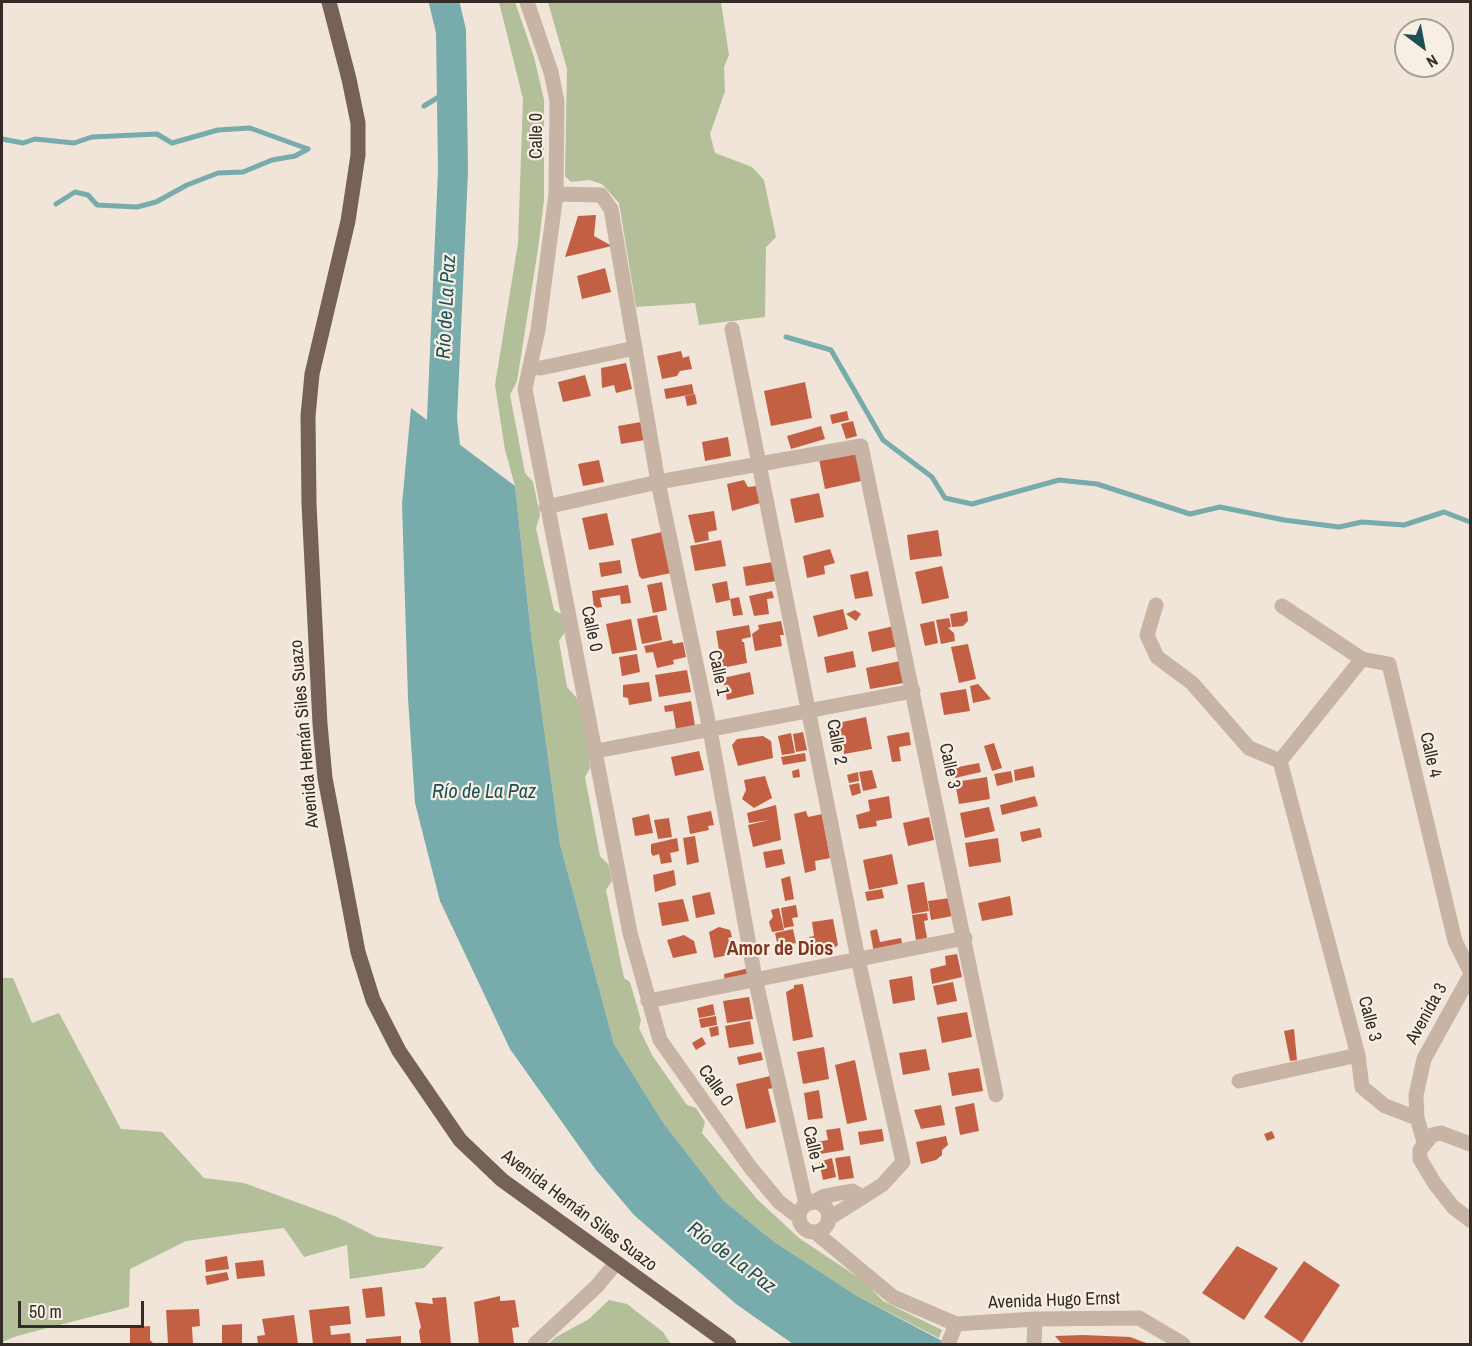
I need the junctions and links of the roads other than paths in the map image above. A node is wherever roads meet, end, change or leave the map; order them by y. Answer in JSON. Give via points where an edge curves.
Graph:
{"nodes":[{"id":1,"x":329,"y":2,"type":"edge"},
{"id":2,"x":527,"y":2,"type":"edge"},
{"id":3,"x":556,"y":194,"type":"junction"},
{"id":4,"x":732,"y":329,"type":"dead end"},
{"id":5,"x":635,"y":348,"type":"junction"},
{"id":6,"x":531,"y":367,"type":"junction"},
{"id":7,"x":761,"y":464,"type":"junction"},
{"id":8,"x":658,"y":482,"type":"junction"},
{"id":9,"x":546,"y":507,"type":"junction"},
{"id":10,"x":1156,"y":605,"type":"dead end"},
{"id":11,"x":1282,"y":606,"type":"dead end"},
{"id":12,"x":1362,"y":659,"type":"junction"},
{"id":13,"x":913,"y":691,"type":"junction"},
{"id":14,"x":810,"y":711,"type":"junction"},
{"id":15,"x":710,"y":730,"type":"junction"},
{"id":16,"x":596,"y":751,"type":"junction"},
{"id":17,"x":1280,"y":761,"type":"junction"},
{"id":18,"x":965,"y":938,"type":"junction"},
{"id":19,"x":858,"y":959,"type":"junction"},
{"id":20,"x":1470,"y":971,"type":"edge"},
{"id":21,"x":1470,"y":976,"type":"edge"},
{"id":22,"x":755,"y":978,"type":"junction"},
{"id":23,"x":648,"y":1001,"type":"junction"},
{"id":24,"x":1358,"y":1055,"type":"junction"},
{"id":25,"x":1239,"y":1081,"type":"dead end"},
{"id":26,"x":996,"y":1095,"type":"dead end"},
{"id":27,"x":1417,"y":1118,"type":"junction"},
{"id":28,"x":1424,"y":1142,"type":"junction"},
{"id":29,"x":1470,"y":1144,"type":"edge"},
{"id":30,"x":861,"y":1196,"type":"junction"},
{"id":31,"x":805,"y":1208,"type":"junction"},
{"id":32,"x":1470,"y":1220,"type":"edge"},
{"id":33,"x":823,"y":1225,"type":"junction"},
{"id":34,"x":615,"y":1263,"type":"junction"},
{"id":35,"x":1035,"y":1319,"type":"junction"},
{"id":36,"x":956,"y":1324,"type":"junction"},
{"id":37,"x":535,"y":1344,"type":"edge"},
{"id":38,"x":729,"y":1344,"type":"edge"},
{"id":39,"x":949,"y":1344,"type":"edge"},
{"id":40,"x":1034,"y":1344,"type":"edge"},
{"id":41,"x":1183,"y":1344,"type":"edge"}],
"edges":[{"from":1,"to":34,"type":"main road","name":"Avenida Hernán Siles Suazo","via":[[358,123],[358,155],[348,220],[312,374],[308,416],[309,504],[325,778],[358,952],[373,1000],[399,1051],[460,1140],[502,1180]]},
{"from":2,"to":3,"type":"street","name":"Calle 0","via":[[557,101]]},
{"from":3,"to":5,"type":"street","name":"Calle 1","via":[[601,195],[611,208]]},
{"from":3,"to":6,"type":"street","name":"Calle 0"},
{"from":4,"to":7,"type":"street","name":"Calle 2"},
{"from":5,"to":6,"type":"street"},
{"from":5,"to":8,"type":"street","name":"Calle 1"},
{"from":6,"to":9,"type":"street","name":"Calle 0","via":[[525,389]]},
{"from":7,"to":8,"type":"street"},
{"from":7,"to":13,"type":"street","name":"Calle 3","via":[[861,446]]},
{"from":7,"to":14,"type":"street","name":"Calle 2"},
{"from":8,"to":9,"type":"street"},
{"from":8,"to":15,"type":"street","name":"Calle 1"},
{"from":9,"to":16,"type":"street","name":"Calle 0"},
{"from":10,"to":17,"type":"street","via":[[1147,635],[1157,657],[1192,683],[1249,748]]},
{"from":11,"to":12,"type":"street","name":"Calle 4"},
{"from":12,"to":17,"type":"street"},
{"from":12,"to":20,"type":"street","name":"Calle 4","via":[[1389,664],[1455,942]]},
{"from":13,"to":14,"type":"street"},
{"from":13,"to":18,"type":"street","name":"Calle 3"},
{"from":14,"to":15,"type":"street"},
{"from":14,"to":19,"type":"street","name":"Calle 2"},
{"from":15,"to":16,"type":"street"},
{"from":15,"to":22,"type":"street","name":"Calle 1"},
{"from":16,"to":23,"type":"street","name":"Calle 0","via":[[630,933]]},
{"from":17,"to":24,"type":"street","name":"Calle 3"},
{"from":18,"to":19,"type":"street"},
{"from":18,"to":26,"type":"street","name":"Calle 3"},
{"from":19,"to":22,"type":"street"},
{"from":19,"to":30,"type":"street","name":"Calle 2","via":[[903,1162],[882,1185]]},
{"from":21,"to":27,"type":"street","name":"Avenida 3","via":[[1424,1059],[1416,1095]]},
{"from":22,"to":23,"type":"street"},
{"from":22,"to":31,"type":"street","name":"Calle 1"},
{"from":23,"to":31,"type":"street","name":"Calle 0","via":[[660,1040],[708,1111],[779,1202]]},
{"from":24,"to":25,"type":"street"},
{"from":24,"to":27,"type":"street","name":"Calle 3","via":[[1362,1087],[1385,1106]]},
{"from":27,"to":28,"type":"street","name":"Avenida 3"},
{"from":28,"to":29,"type":"street","via":[[1441,1132]]},
{"from":28,"to":32,"type":"street","name":"Avenida 3","via":[[1420,1159],[1453,1207]]},
{"from":30,"to":31,"type":"street","via":[[852,1191],[825,1196]]},
{"from":30,"to":33,"type":"street"},
{"from":31,"to":33,"type":"street","via":[[824,1206]]},
{"from":31,"to":33,"type":"street","via":[[802,1226]]},
{"from":33,"to":36,"type":"street","via":[[833,1247],[892,1297]]},
{"from":34,"to":37,"type":"street","via":[[597,1286]]},
{"from":34,"to":38,"type":"main road","name":"Avenida Hernán Siles Suazo"},
{"from":35,"to":36,"type":"street","name":"Avenida Hugo Ernst"},
{"from":35,"to":40,"type":"street"},
{"from":35,"to":41,"type":"street","name":"Avenida Hugo Ernst","via":[[1139,1318]]},
{"from":36,"to":39,"type":"street"}]}
